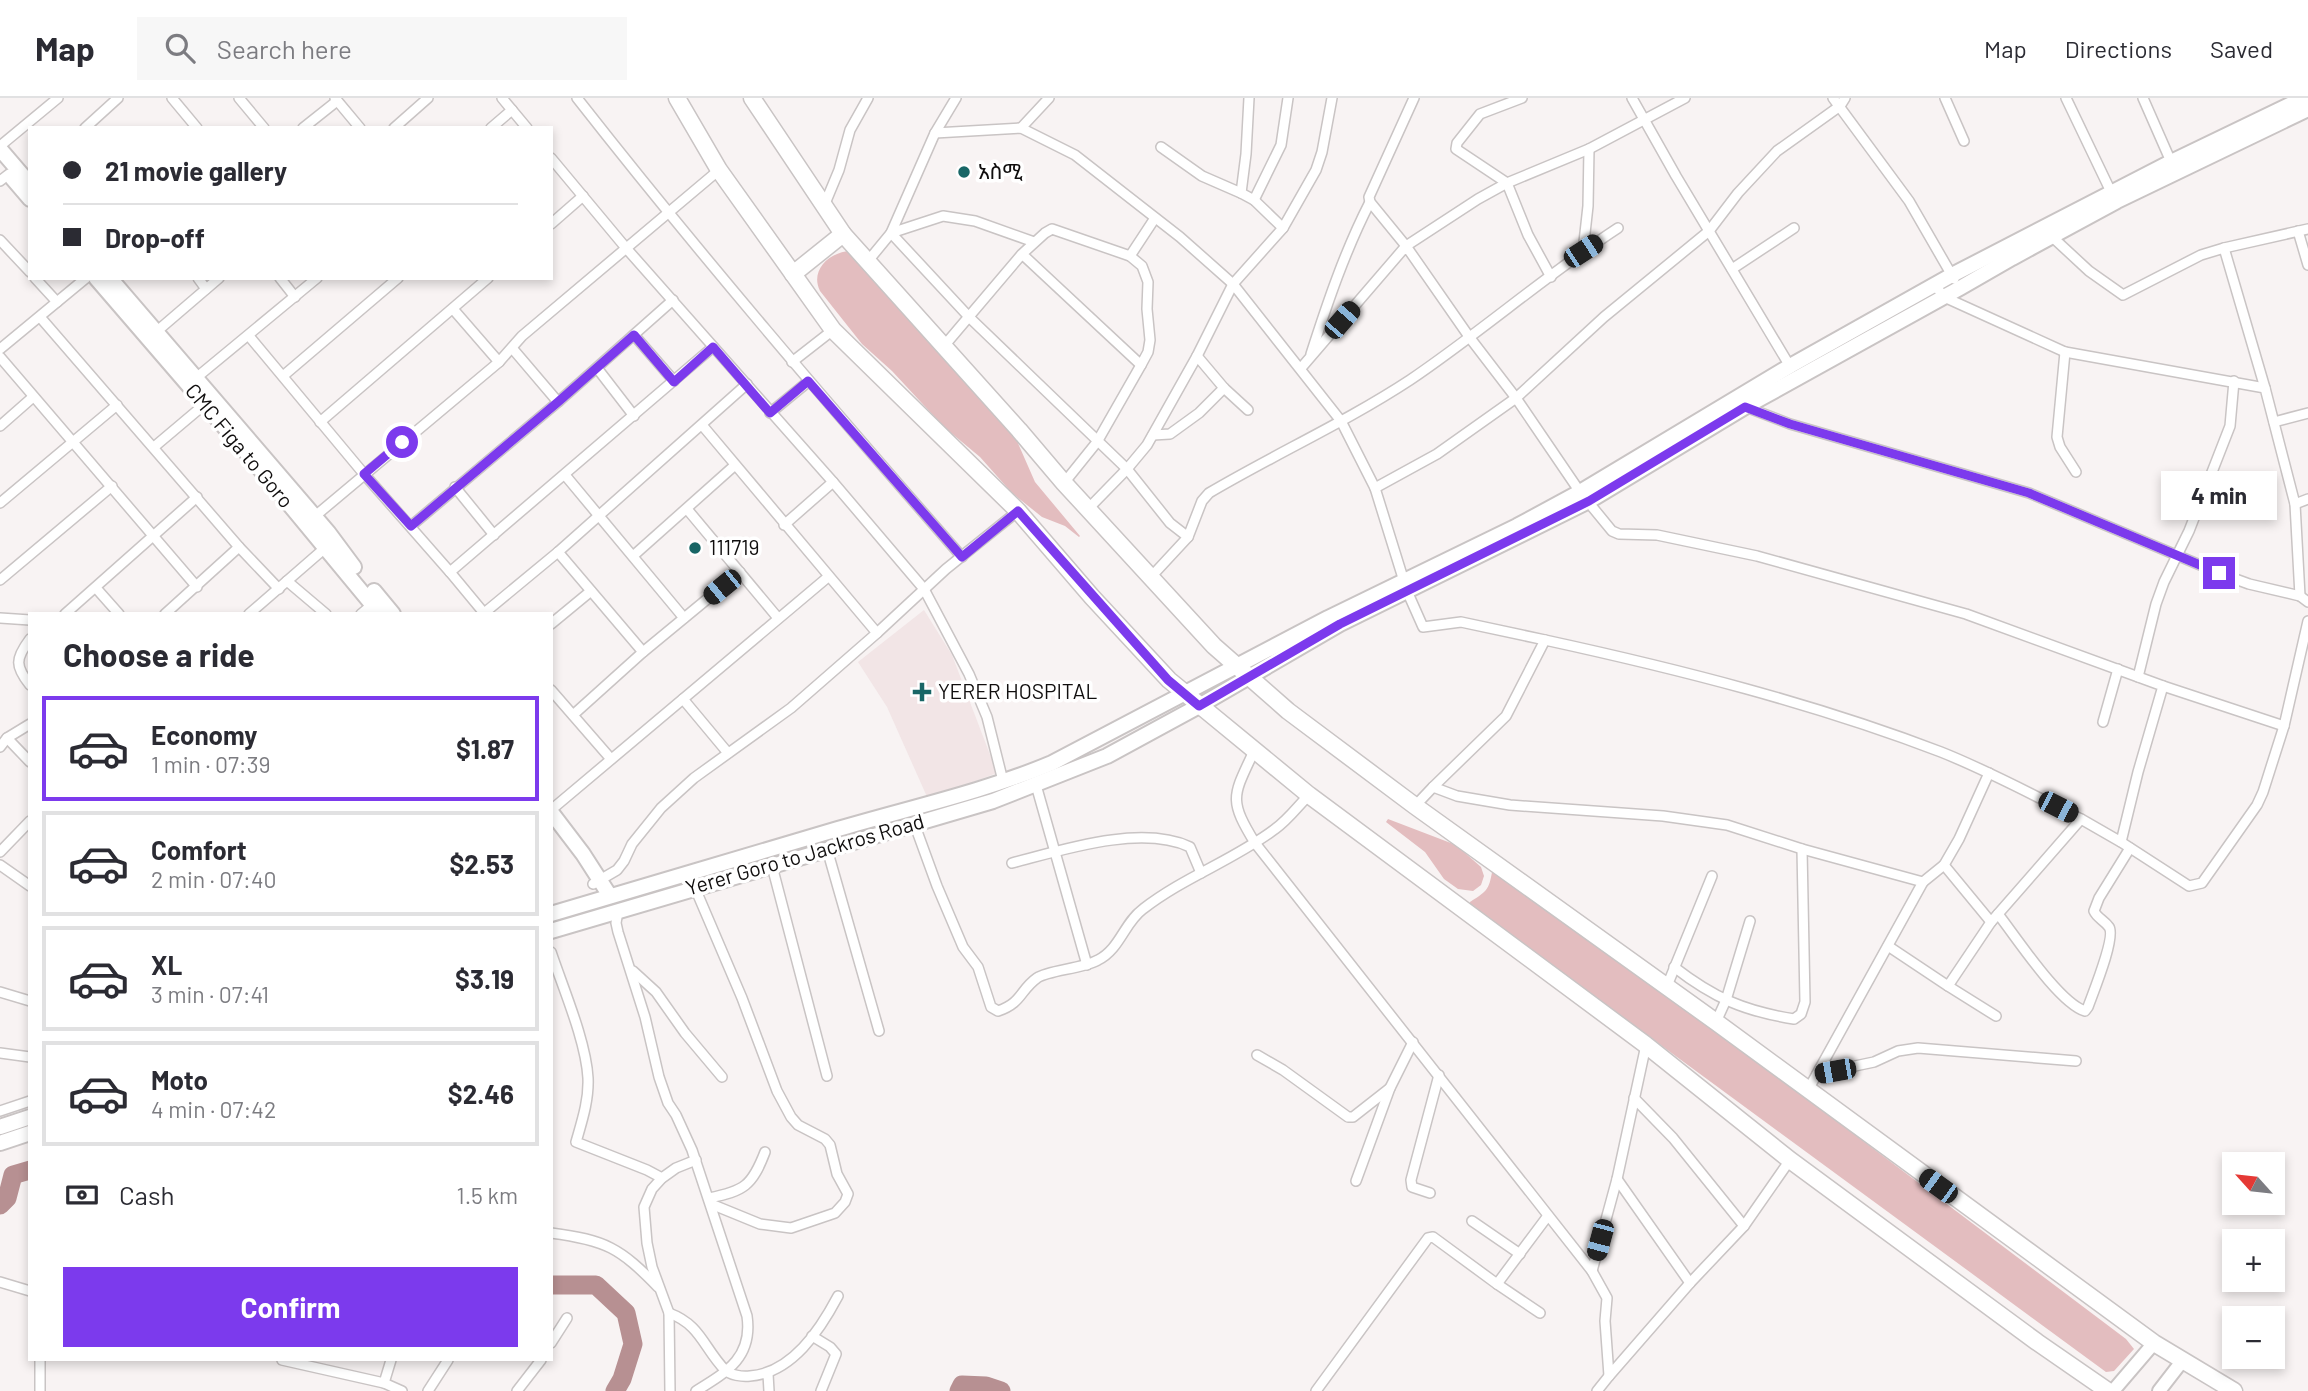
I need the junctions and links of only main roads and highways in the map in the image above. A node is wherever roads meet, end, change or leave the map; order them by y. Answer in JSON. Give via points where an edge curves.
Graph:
{"nodes":[{"id":1,"x":677,"y":98,"type":"edge"},
{"id":2,"x":752,"y":98,"type":"edge"},
{"id":3,"x":2303,"y":103,"type":"edge"},
{"id":4,"x":0,"y":147,"type":"edge"},
{"id":5,"x":3,"y":173,"type":"edge"},
{"id":6,"x":28,"y":180,"type":"edge"},
{"id":7,"x":28,"y":197,"type":"edge"},
{"id":8,"x":843,"y":234,"type":"junction"},
{"id":9,"x":2010,"y":251,"type":"junction"},
{"id":10,"x":793,"y":274,"type":"junction"},
{"id":11,"x":98,"y":280,"type":"edge"},
{"id":12,"x":111,"y":280,"type":"edge"},
{"id":13,"x":1940,"y":291,"type":"junction"},
{"id":14,"x":134,"y":316,"type":"junction"},
{"id":15,"x":371,"y":611,"type":"edge"},
{"id":16,"x":391,"y":612,"type":"edge"},
{"id":17,"x":1244,"y":670,"type":"junction"},
{"id":18,"x":1185,"y":694,"type":"junction"},
{"id":19,"x":1199,"y":706,"type":"junction"},
{"id":20,"x":553,"y":814,"type":"edge"},
{"id":21,"x":553,"y":830,"type":"edge"},
{"id":22,"x":597,"y":883,"type":"junction"},
{"id":23,"x":606,"y":898,"type":"junction"},
{"id":24,"x":553,"y":914,"type":"edge"},
{"id":25,"x":614,"y":916,"type":"junction"},
{"id":26,"x":553,"y":931,"type":"edge"},
{"id":27,"x":28,"y":1118,"type":"edge"},
{"id":28,"x":0,"y":1127,"type":"edge"},
{"id":29,"x":28,"y":1134,"type":"edge"},
{"id":30,"x":0,"y":1143,"type":"edge"},
{"id":31,"x":2154,"y":1343,"type":"junction"},
{"id":32,"x":2183,"y":1360,"type":"junction"},
{"id":33,"x":2111,"y":1391,"type":"edge"},
{"id":34,"x":2159,"y":1391,"type":"edge"},
{"id":35,"x":2234,"y":1391,"type":"edge"}],
"edges":[{"from":1,"to":10,"type":"highway","via":[[719,170]]},
{"from":2,"to":8,"type":"highway"},
{"from":3,"to":9,"type":"main road"},
{"from":4,"to":6,"type":"main road"},
{"from":5,"to":7,"type":"main road"},
{"from":8,"to":10,"type":"highway"},
{"from":8,"to":17,"type":"highway","via":[[1150,578],[1214,646]]},
{"from":9,"to":13,"type":"main road","via":[[1952,275]]},
{"from":9,"to":13,"type":"main road","via":[[1960,289]]},
{"from":10,"to":18,"type":"highway","via":[[833,330],[1018,511]]},
{"from":11,"to":14,"type":"main road","name":"CMC Figa to Goro"},
{"from":12,"to":14,"type":"main road"},
{"from":13,"to":17,"type":"main road","via":[[1585,496]]},
{"from":14,"to":15,"type":"main road","name":"CMC Figa to Goro","via":[[325,548]]},
{"from":14,"to":16,"type":"main road","via":[[156,331]]},
{"from":17,"to":18,"type":"main road"},
{"from":17,"to":19,"type":"main road","name":"Yerer Goro to Jackros Road"},
{"from":17,"to":31,"type":"highway","via":[[1288,711],[1415,806]]},
{"from":18,"to":19,"type":"highway"},
{"from":18,"to":23,"type":"main road","via":[[1052,763],[1003,782]]},
{"from":19,"to":25,"type":"main road","name":"Yerer Goro to Jackros Road","via":[[1107,756],[993,801]]},
{"from":19,"to":33,"type":"highway","via":[[1309,795],[1646,1045],[1790,1160]]},
{"from":20,"to":22,"type":"main road"},
{"from":21,"to":22,"type":"main road"},
{"from":22,"to":23,"type":"main road"},
{"from":23,"to":24,"type":"main road"},
{"from":23,"to":25,"type":"main road"},
{"from":25,"to":26,"type":"main road","name":"Yerer Goro to Jackros Road"},
{"from":27,"to":28,"type":"main road"},
{"from":29,"to":30,"type":"main road"},
{"from":31,"to":32,"type":"highway"},
{"from":31,"to":33,"type":"main road"},
{"from":32,"to":34,"type":"main road"},
{"from":32,"to":35,"type":"highway"}]}
